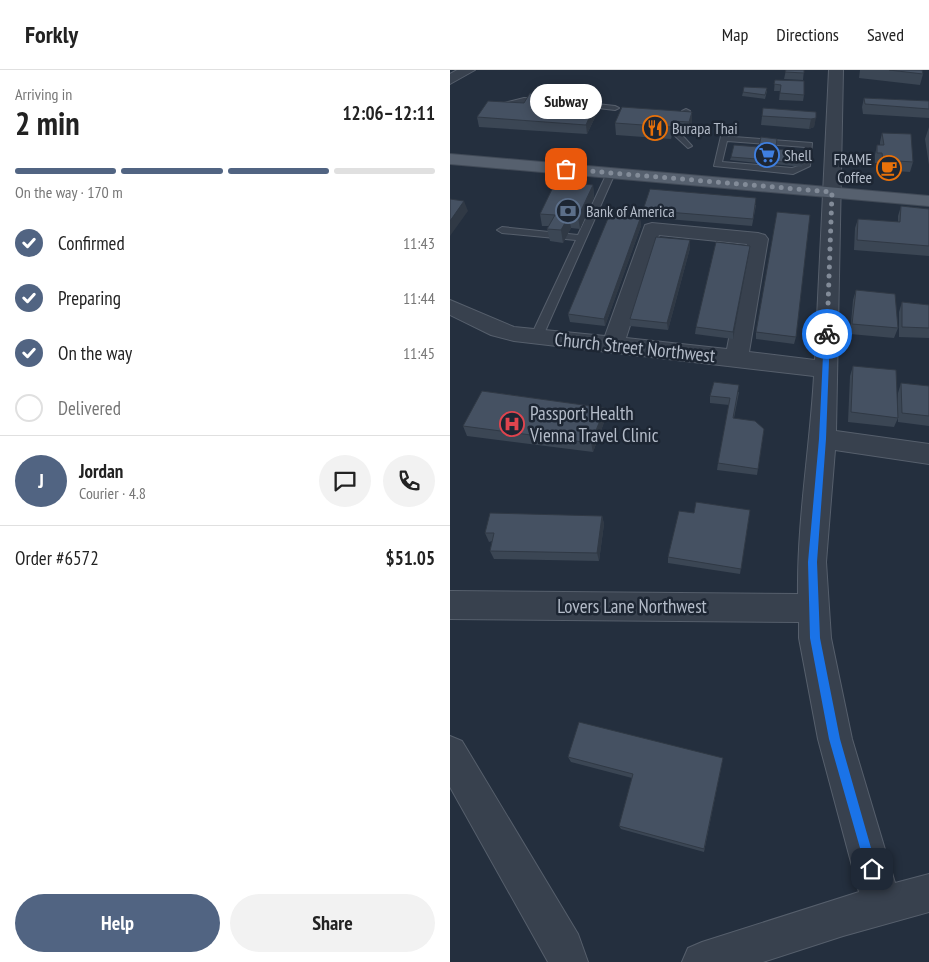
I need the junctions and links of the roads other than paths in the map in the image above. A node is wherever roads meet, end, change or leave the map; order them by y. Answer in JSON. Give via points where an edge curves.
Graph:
{"nodes":[{"id":1,"x":468,"y":70,"type":"edge"},
{"id":2,"x":836,"y":70,"type":"edge"},
{"id":3,"x":450,"y":80,"type":"edge"},
{"id":4,"x":552,"y":102,"type":"edge"},
{"id":5,"x":571,"y":103,"type":"edge"},
{"id":6,"x":487,"y":105,"type":"edge"},
{"id":7,"x":615,"y":108,"type":"dead end"},
{"id":8,"x":686,"y":111,"type":"edge"},
{"id":9,"x":688,"y":146,"type":"dead end"},
{"id":10,"x":450,"y":159,"type":"edge"},
{"id":11,"x":793,"y":171,"type":"joint"},
{"id":12,"x":611,"y":173,"type":"junction"},
{"id":13,"x":832,"y":192,"type":"junction"},
{"id":14,"x":929,"y":201,"type":"edge"},
{"id":15,"x":502,"y":230,"type":"dead end"},
{"id":16,"x":583,"y":238,"type":"junction"},
{"id":17,"x":457,"y":310,"type":"edge"},
{"id":18,"x":537,"y":336,"type":"junction"},
{"id":19,"x":613,"y":344,"type":"junction"},
{"id":20,"x":737,"y":358,"type":"junction"},
{"id":21,"x":824,"y":369,"type":"junction"},
{"id":22,"x":822,"y":439,"type":"junction"},
{"id":23,"x":929,"y":454,"type":"edge"},
{"id":24,"x":450,"y":605,"type":"edge"},
{"id":25,"x":813,"y":608,"type":"junction"},
{"id":26,"x":450,"y":753,"type":"edge"},
{"id":27,"x":929,"y":893,"type":"edge"},
{"id":28,"x":882,"y":906,"type":"junction"},
{"id":29,"x":568,"y":962,"type":"edge"},
{"id":30,"x":702,"y":962,"type":"edge"}],
"edges":[{"from":1,"to":3,"type":"street"},
{"from":2,"to":13,"type":"street"},
{"from":4,"to":6,"type":"lane","via":[[524,100],[512,105]]},
{"from":5,"to":7,"type":"lane"},
{"from":8,"to":9,"type":"lane","via":[[678,135]]},
{"from":10,"to":12,"type":"main road"},
{"from":11,"to":11,"type":"lane","via":[[806,166],[809,145],[724,138],[716,164]]},
{"from":12,"to":13,"type":"main road"},
{"from":12,"to":16,"type":"lane"},
{"from":13,"to":14,"type":"main road"},
{"from":13,"to":21,"type":"street"},
{"from":15,"to":16,"type":"lane"},
{"from":16,"to":18,"type":"lane"},
{"from":17,"to":18,"type":"street","name":"Church Street Northwest","via":[[499,330]]},
{"from":18,"to":19,"type":"street","name":"Church Street Northwest"},
{"from":19,"to":20,"type":"street","name":"Church Street Northwest"},
{"from":19,"to":20,"type":"street","via":[[652,229],[758,239]]},
{"from":20,"to":21,"type":"street","name":"Church Street Northwest"},
{"from":21,"to":22,"type":"street"},
{"from":22,"to":23,"type":"street"},
{"from":22,"to":25,"type":"street","via":[[812,562]]},
{"from":24,"to":25,"type":"street","name":"Lovers Lane Northwest"},
{"from":25,"to":28,"type":"street","via":[[815,638],[834,739]]},
{"from":26,"to":29,"type":"street","via":[[564,948]]},
{"from":27,"to":28,"type":"street"},
{"from":28,"to":30,"type":"street"}]}
